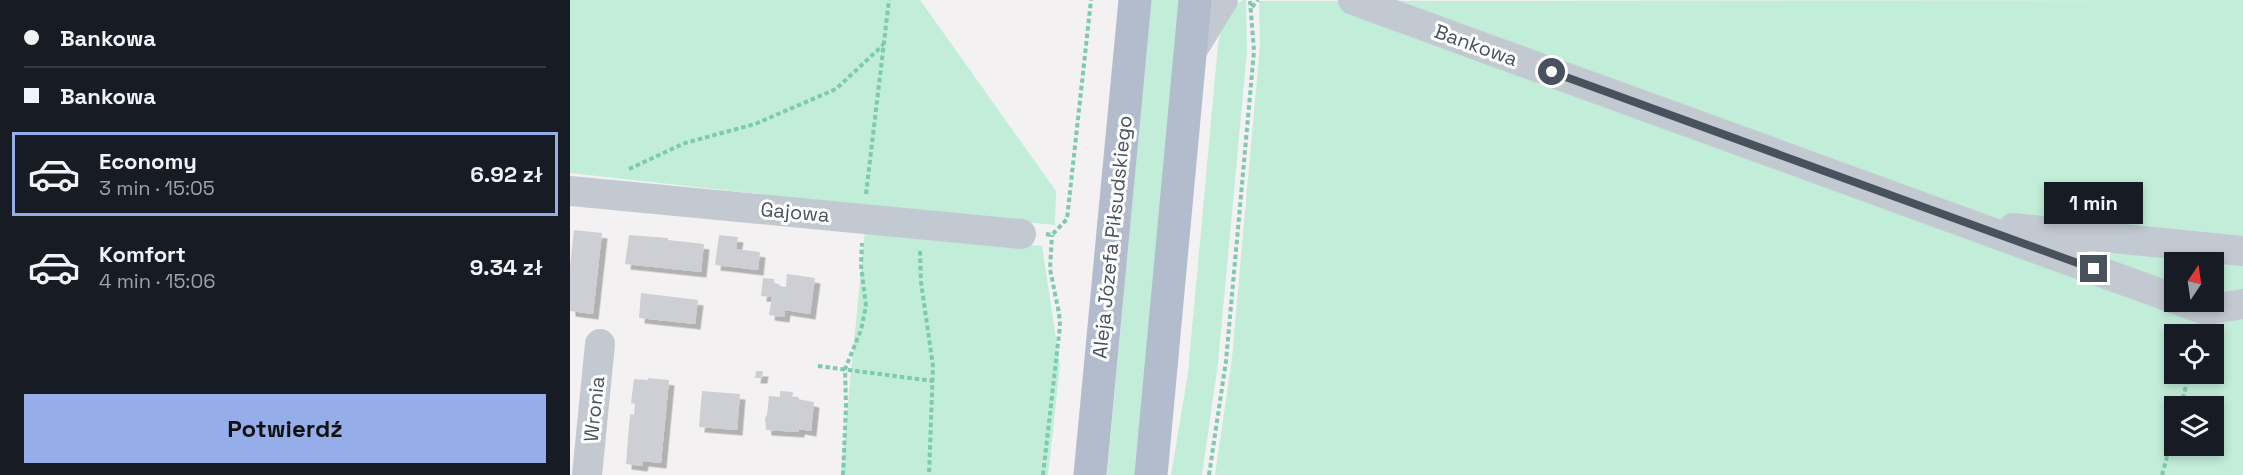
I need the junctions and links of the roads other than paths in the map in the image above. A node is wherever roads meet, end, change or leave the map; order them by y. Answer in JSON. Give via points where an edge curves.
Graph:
{"nodes":[{"id":1,"x":1135,"y":0,"type":"edge"},
{"id":2,"x":1195,"y":0,"type":"edge"},
{"id":3,"x":1223,"y":0,"type":"edge"},
{"id":4,"x":1353,"y":0,"type":"edge"},
{"id":5,"x":1190,"y":54,"type":"junction"},
{"id":6,"x":584,"y":193,"type":"edge"},
{"id":7,"x":1971,"y":224,"type":"junction"},
{"id":8,"x":1021,"y":234,"type":"road end"},
{"id":9,"x":2243,"y":251,"type":"edge"},
{"id":10,"x":2164,"y":295,"type":"edge"},
{"id":11,"x":2243,"y":304,"type":"edge"},
{"id":12,"x":2224,"y":307,"type":"edge"},
{"id":13,"x":600,"y":344,"type":"dead end"},
{"id":14,"x":587,"y":475,"type":"edge"},
{"id":15,"x":1090,"y":475,"type":"edge"},
{"id":16,"x":1151,"y":475,"type":"edge"}],
"edges":[{"from":1,"to":15,"type":"main road","name":"Aleja Józefa Piłsudskiego"},
{"from":2,"to":5,"type":"main road"},
{"from":3,"to":5,"type":"street"},
{"from":4,"to":7,"type":"street","name":"Bankowa"},
{"from":5,"to":16,"type":"main road"},
{"from":6,"to":8,"type":"street","name":"Gajowa"},
{"from":7,"to":9,"type":"street","name":"Bankowa"},
{"from":7,"to":10,"type":"street","name":"Bankowa"},
{"from":11,"to":12,"type":"street"},
{"from":13,"to":14,"type":"street","name":"Wronia"}]}
